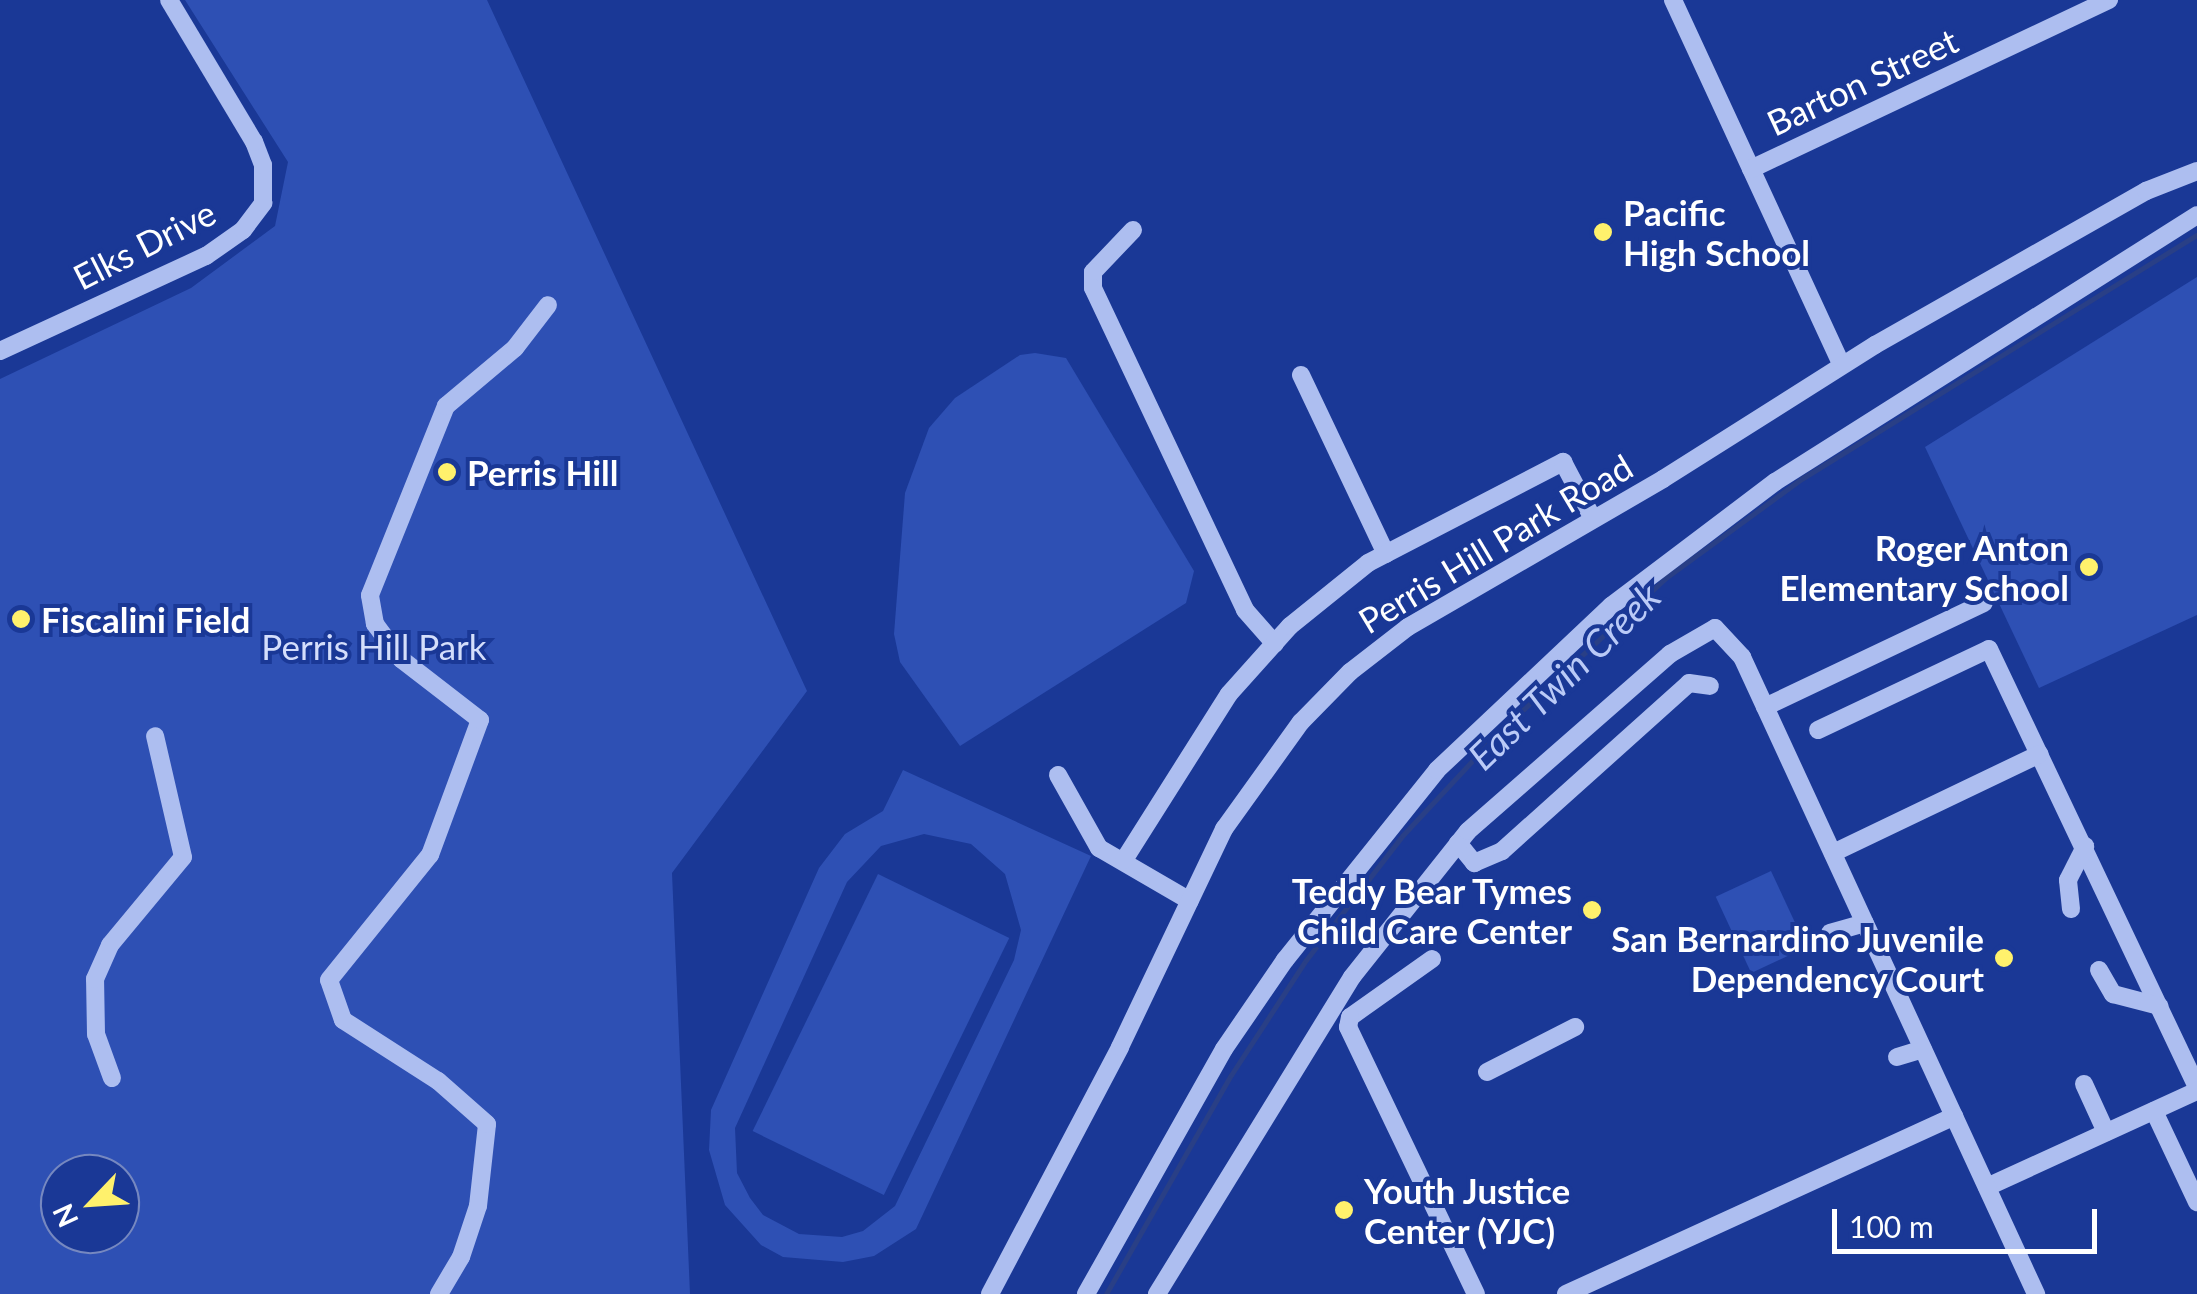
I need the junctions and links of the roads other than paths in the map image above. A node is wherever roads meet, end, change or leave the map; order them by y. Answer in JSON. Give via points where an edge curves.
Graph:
{"nodes":[{"id":1,"x":169,"y":0,"type":"edge"},
{"id":2,"x":1673,"y":0,"type":"edge"},
{"id":3,"x":2109,"y":0,"type":"edge"},
{"id":4,"x":1751,"y":169,"type":"junction"},
{"id":5,"x":2197,"y":171,"type":"edge"},
{"id":6,"x":2197,"y":216,"type":"edge"},
{"id":7,"x":1134,"y":230,"type":"dead end"},
{"id":8,"x":548,"y":304,"type":"dead end"},
{"id":9,"x":0,"y":351,"type":"edge"},
{"id":10,"x":1842,"y":365,"type":"junction"},
{"id":11,"x":1301,"y":375,"type":"dead end"},
{"id":12,"x":1593,"y":519,"type":"junction"},
{"id":13,"x":1386,"y":554,"type":"junction"},
{"id":14,"x":1984,"y":603,"type":"dead end"},
{"id":15,"x":1274,"y":644,"type":"junction"},
{"id":16,"x":1710,"y":686,"type":"dead end"},
{"id":17,"x":1765,"y":706,"type":"junction"},
{"id":18,"x":1600,"y":715,"type":"junction"},
{"id":19,"x":1631,"y":730,"type":"junction"},
{"id":20,"x":1818,"y":730,"type":"dead end"},
{"id":21,"x":155,"y":736,"type":"dead end"},
{"id":22,"x":2040,"y":754,"type":"junction"},
{"id":23,"x":1058,"y":775,"type":"dead end"},
{"id":24,"x":1458,"y":843,"type":"junction"},
{"id":25,"x":2085,"y":846,"type":"junction"},
{"id":26,"x":1832,"y":854,"type":"junction"},
{"id":27,"x":1124,"y":860,"type":"junction"},
{"id":28,"x":1190,"y":900,"type":"junction"},
{"id":29,"x":2071,"y":910,"type":"dead end"},
{"id":30,"x":1865,"y":923,"type":"junction"},
{"id":31,"x":1830,"y":933,"type":"dead end"},
{"id":32,"x":1432,"y":959,"type":"dead end"},
{"id":33,"x":2098,"y":970,"type":"dead end"},
{"id":34,"x":2159,"y":1006,"type":"junction"},
{"id":35,"x":1575,"y":1027,"type":"dead end"},
{"id":36,"x":1923,"y":1049,"type":"junction"},
{"id":37,"x":1897,"y":1057,"type":"dead end"},
{"id":38,"x":1487,"y":1072,"type":"dead end"},
{"id":39,"x":112,"y":1078,"type":"dead end"},
{"id":40,"x":2084,"y":1084,"type":"dead end"},
{"id":41,"x":2197,"y":1089,"type":"edge"},
{"id":42,"x":2154,"y":1111,"type":"junction"},
{"id":43,"x":1954,"y":1116,"type":"junction"},
{"id":44,"x":2106,"y":1132,"type":"junction"},
{"id":45,"x":1987,"y":1187,"type":"junction"},
{"id":46,"x":2197,"y":1202,"type":"edge"},
{"id":47,"x":439,"y":1294,"type":"edge"},
{"id":48,"x":990,"y":1294,"type":"edge"},
{"id":49,"x":1086,"y":1294,"type":"edge"},
{"id":50,"x":1157,"y":1294,"type":"edge"},
{"id":51,"x":1476,"y":1294,"type":"edge"},
{"id":52,"x":1566,"y":1294,"type":"edge"},
{"id":53,"x":2036,"y":1294,"type":"edge"}],
"edges":[{"from":1,"to":9,"type":"street","name":"Elks Drive","via":[[254,142],[263,165],[264,203],[244,230],[206,256]]},
{"from":2,"to":4,"type":"street"},
{"from":3,"to":4,"type":"street","name":"Barton Street"},
{"from":4,"to":10,"type":"street"},
{"from":5,"to":10,"type":"street","name":"Perris Hill Park Road","via":[[2146,191]]},
{"from":6,"to":49,"type":"street","via":[[1775,482],[1611,606],[1437,770],[1295,946],[1224,1049]]},
{"from":7,"to":15,"type":"street","via":[[1093,272],[1093,288],[1245,610]]},
{"from":8,"to":47,"type":"street","via":[[515,348],[446,406],[370,595],[375,624],[401,660],[480,720],[430,855],[330,980],[343,1020],[438,1081],[488,1124],[478,1206],[461,1257]]},
{"from":10,"to":12,"type":"street","name":"Perris Hill Park Road"},
{"from":11,"to":13,"type":"street"},
{"from":12,"to":13,"type":"street","via":[[1562,462]]},
{"from":12,"to":28,"type":"street","name":"Perris Hill Park Road","via":[[1408,628],[1350,672],[1249,786]]},
{"from":13,"to":15,"type":"street","via":[[1342,582]]},
{"from":14,"to":17,"type":"street"},
{"from":15,"to":27,"type":"street","via":[[1229,694]]},
{"from":16,"to":19,"type":"street","via":[[1689,684]]},
{"from":17,"to":18,"type":"street","via":[[1732,639],[1715,628],[1696,634]]},
{"from":17,"to":26,"type":"street"},
{"from":18,"to":19,"type":"street"},
{"from":18,"to":24,"type":"street"},
{"from":19,"to":24,"type":"street","via":[[1502,851],[1474,863]]},
{"from":20,"to":22,"type":"street","via":[[1989,649]]},
{"from":21,"to":39,"type":"street","via":[[183,857],[110,944],[95,979],[96,1034]]},
{"from":22,"to":25,"type":"street"},
{"from":22,"to":26,"type":"street"},
{"from":23,"to":27,"type":"street","via":[[1099,848]]},
{"from":24,"to":50,"type":"street","via":[[1352,977]]},
{"from":25,"to":29,"type":"street","via":[[2068,880]]},
{"from":25,"to":34,"type":"street"},
{"from":26,"to":30,"type":"street"},
{"from":27,"to":28,"type":"street"},
{"from":28,"to":48,"type":"street","name":"Perris Hill Park Road"},
{"from":30,"to":31,"type":"street"},
{"from":30,"to":36,"type":"street"},
{"from":32,"to":51,"type":"street","via":[[1350,1016],[1348,1027]]},
{"from":33,"to":34,"type":"street","via":[[2113,994]]},
{"from":34,"to":41,"type":"street"},
{"from":35,"to":38,"type":"street"},
{"from":36,"to":37,"type":"street"},
{"from":36,"to":43,"type":"street"},
{"from":40,"to":44,"type":"street"},
{"from":41,"to":42,"type":"street"},
{"from":42,"to":44,"type":"street"},
{"from":42,"to":46,"type":"street"},
{"from":43,"to":45,"type":"street"},
{"from":43,"to":52,"type":"street"},
{"from":44,"to":45,"type":"street"},
{"from":45,"to":53,"type":"street"}]}
